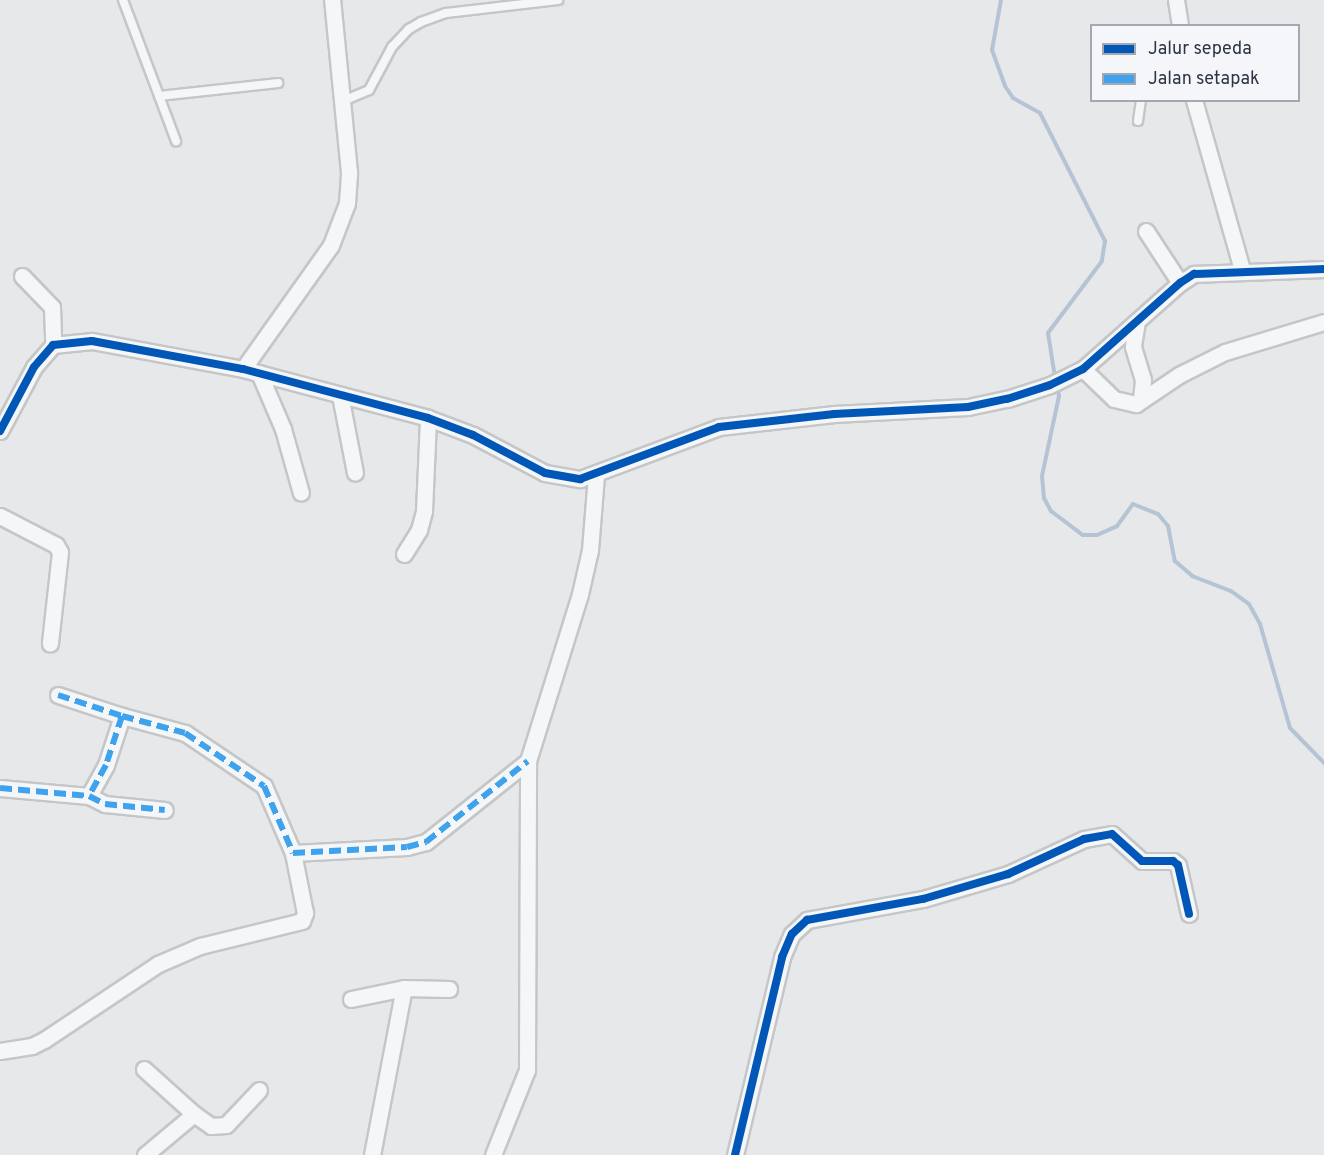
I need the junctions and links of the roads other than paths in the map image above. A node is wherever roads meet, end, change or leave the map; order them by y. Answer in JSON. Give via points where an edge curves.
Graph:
{"nodes":[{"id":1,"x":123,"y":0,"type":"edge"},
{"id":2,"x":332,"y":0,"type":"edge"},
{"id":3,"x":558,"y":0,"type":"edge"},
{"id":4,"x":1176,"y":0,"type":"edge"},
{"id":5,"x":1180,"y":24,"type":"edge"},
{"id":6,"x":278,"y":83,"type":"dead end"},
{"id":7,"x":159,"y":96,"type":"junction"},
{"id":8,"x":342,"y":101,"type":"junction"},
{"id":9,"x":1141,"y":102,"type":"edge"},
{"id":10,"x":1195,"y":102,"type":"edge"},
{"id":11,"x":1138,"y":121,"type":"dead end"},
{"id":12,"x":176,"y":141,"type":"dead end"},
{"id":13,"x":1146,"y":231,"type":"dead end"},
{"id":14,"x":1324,"y":269,"type":"edge"},
{"id":15,"x":1242,"y":270,"type":"junction"},
{"id":16,"x":22,"y":276,"type":"dead end"},
{"id":17,"x":1180,"y":283,"type":"junction"},
{"id":18,"x":1137,"y":321,"type":"junction"},
{"id":19,"x":1324,"y":322,"type":"edge"},
{"id":20,"x":53,"y":345,"type":"junction"},
{"id":21,"x":243,"y":369,"type":"junction"},
{"id":22,"x":259,"y":373,"type":"junction"},
{"id":23,"x":1076,"y":373,"type":"junction"},
{"id":24,"x":340,"y":395,"type":"junction"},
{"id":25,"x":1141,"y":400,"type":"junction"},
{"id":26,"x":428,"y":417,"type":"junction"},
{"id":27,"x":0,"y":430,"type":"edge"},
{"id":28,"x":355,"y":473,"type":"dead end"},
{"id":29,"x":596,"y":476,"type":"junction"},
{"id":30,"x":301,"y":493,"type":"dead end"},
{"id":31,"x":0,"y":516,"type":"edge"},
{"id":32,"x":404,"y":554,"type":"dead end"},
{"id":33,"x":50,"y":643,"type":"dead end"},
{"id":34,"x":58,"y":695,"type":"dead end"},
{"id":35,"x":122,"y":716,"type":"junction"},
{"id":36,"x":528,"y":761,"type":"junction"},
{"id":37,"x":0,"y":788,"type":"edge"},
{"id":38,"x":89,"y":796,"type":"junction"},
{"id":39,"x":165,"y":810,"type":"dead end"},
{"id":40,"x":294,"y":853,"type":"junction"},
{"id":41,"x":1189,"y":914,"type":"dead end"},
{"id":42,"x":404,"y":988,"type":"junction"},
{"id":43,"x":449,"y":989,"type":"dead end"},
{"id":44,"x":351,"y":999,"type":"dead end"},
{"id":45,"x":0,"y":1051,"type":"edge"},
{"id":46,"x":144,"y":1069,"type":"dead end"},
{"id":47,"x":259,"y":1090,"type":"dead end"},
{"id":48,"x":194,"y":1114,"type":"junction"},
{"id":49,"x":146,"y":1155,"type":"edge"},
{"id":50,"x":372,"y":1155,"type":"edge"},
{"id":51,"x":493,"y":1155,"type":"edge"},
{"id":52,"x":735,"y":1155,"type":"edge"}],
"edges":[{"from":1,"to":7,"type":"lane"},
{"from":2,"to":8,"type":"street"},
{"from":3,"to":8,"type":"lane","via":[[446,13],[420,22],[392,47],[369,90]]},
{"from":4,"to":5,"type":"street"},
{"from":6,"to":7,"type":"lane"},
{"from":7,"to":12,"type":"lane"},
{"from":8,"to":21,"type":"street","via":[[350,172],[343,219],[331,245]]},
{"from":9,"to":11,"type":"lane"},
{"from":10,"to":15,"type":"street"},
{"from":13,"to":17,"type":"street"},
{"from":14,"to":15,"type":"street"},
{"from":15,"to":17,"type":"street","via":[[1194,274]]},
{"from":16,"to":20,"type":"street","via":[[52,307]]},
{"from":17,"to":18,"type":"street"},
{"from":18,"to":23,"type":"street"},
{"from":18,"to":25,"type":"street","via":[[1133,347],[1143,380]]},
{"from":19,"to":25,"type":"street","via":[[1225,352]]},
{"from":20,"to":21,"type":"street","via":[[92,341]]},
{"from":20,"to":27,"type":"street","via":[[34,367]]},
{"from":21,"to":22,"type":"street"},
{"from":22,"to":24,"type":"street"},
{"from":22,"to":30,"type":"street","via":[[283,429]]},
{"from":23,"to":25,"type":"street","via":[[1128,405]]},
{"from":23,"to":29,"type":"street","via":[[1050,386],[968,407],[834,414],[718,427],[677,439]]},
{"from":24,"to":26,"type":"street"},
{"from":24,"to":28,"type":"street"},
{"from":26,"to":29,"type":"street","via":[[473,435],[545,473],[571,478]]},
{"from":26,"to":32,"type":"street","via":[[424,511],[419,530]]},
{"from":29,"to":36,"type":"street","via":[[590,550],[580,594]]},
{"from":31,"to":33,"type":"street","via":[[56,545],[60,552]]},
{"from":34,"to":35,"type":"street"},
{"from":35,"to":38,"type":"street","via":[[115,744]]},
{"from":35,"to":40,"type":"street","via":[[185,733],[264,786]]},
{"from":36,"to":40,"type":"street","via":[[426,842],[407,847]]},
{"from":36,"to":51,"type":"street","via":[[528,1070]]},
{"from":37,"to":38,"type":"street"},
{"from":38,"to":39,"type":"street","via":[[105,804]]},
{"from":40,"to":45,"type":"street","via":[[305,913],[302,921],[200,946],[158,964],[44,1040]]},
{"from":41,"to":52,"type":"street","via":[[1178,865],[1173,861],[1142,861],[1122,840],[1104,834],[1084,839],[1008,874],[923,899],[807,920],[792,934],[782,957]]},
{"from":42,"to":43,"type":"street"},
{"from":42,"to":44,"type":"street"},
{"from":42,"to":50,"type":"street"},
{"from":46,"to":48,"type":"street"},
{"from":47,"to":48,"type":"street","via":[[226,1125],[211,1126]]},
{"from":48,"to":49,"type":"street"}]}
